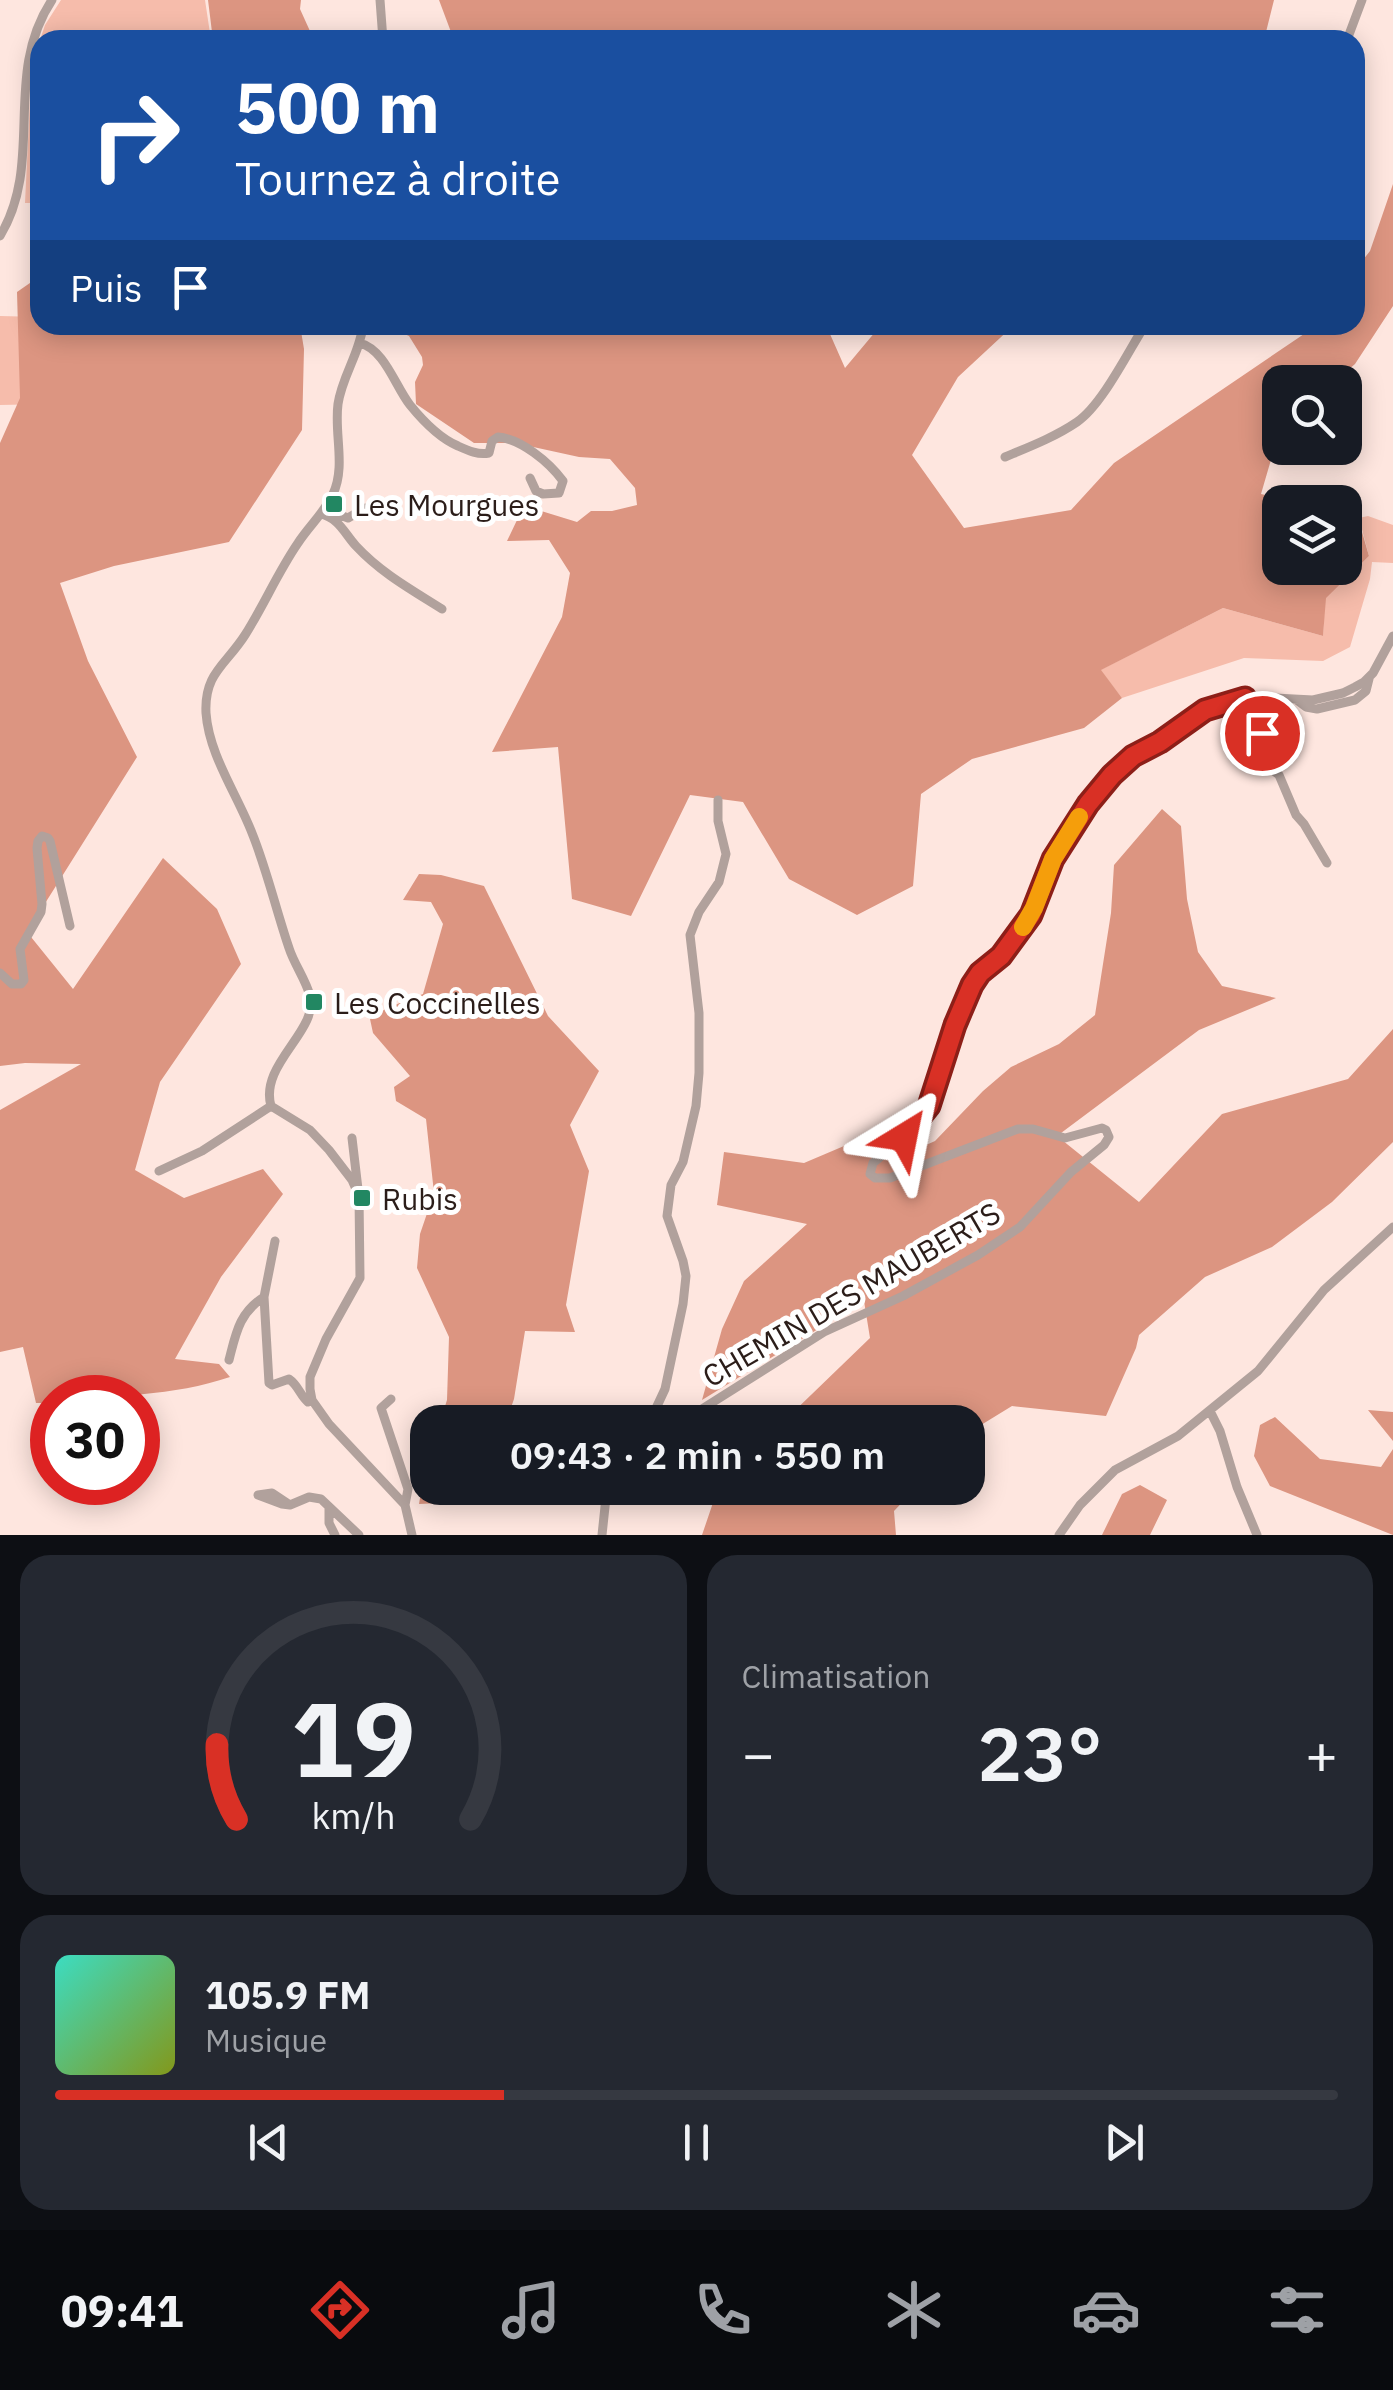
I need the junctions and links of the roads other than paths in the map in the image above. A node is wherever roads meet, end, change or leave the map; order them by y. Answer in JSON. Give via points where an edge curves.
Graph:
{"nodes":[{"id":1,"x":52,"y":0,"type":"edge"},
{"id":2,"x":380,"y":0,"type":"edge"},
{"id":3,"x":1362,"y":0,"type":"edge"},
{"id":4,"x":38,"y":30,"type":"edge"},
{"id":5,"x":382,"y":30,"type":"edge"},
{"id":6,"x":1351,"y":30,"type":"edge"},
{"id":7,"x":30,"y":53,"type":"edge"},
{"id":8,"x":0,"y":236,"type":"edge"},
{"id":9,"x":361,"y":335,"type":"edge"},
{"id":10,"x":1139,"y":335,"type":"edge"},
{"id":11,"x":360,"y":344,"type":"junction"},
{"id":12,"x":1005,"y":457,"type":"dead end"},
{"id":13,"x":530,"y":478,"type":"dead end"},
{"id":14,"x":364,"y":508,"type":"dead end"},
{"id":15,"x":323,"y":511,"type":"junction"},
{"id":16,"x":442,"y":609,"type":"dead end"},
{"id":17,"x":1393,"y":636,"type":"edge"},
{"id":18,"x":1245,"y":698,"type":"junction"},
{"id":19,"x":718,"y":800,"type":"dead end"},
{"id":20,"x":1327,"y":863,"type":"dead end"},
{"id":21,"x":70,"y":926,"type":"dead end"},
{"id":22,"x":0,"y":973,"type":"edge"},
{"id":23,"x":271,"y":1106,"type":"junction"},
{"id":24,"x":352,"y":1138,"type":"dead end"},
{"id":25,"x":159,"y":1171,"type":"dead end"},
{"id":26,"x":358,"y":1192,"type":"junction"},
{"id":27,"x":1393,"y":1227,"type":"edge"},
{"id":28,"x":275,"y":1241,"type":"dead end"},
{"id":29,"x":264,"y":1297,"type":"junction"},
{"id":30,"x":229,"y":1360,"type":"dead end"},
{"id":31,"x":390,"y":1399,"type":"dead end"},
{"id":32,"x":312,"y":1400,"type":"junction"},
{"id":33,"x":657,"y":1405,"type":"edge"},
{"id":34,"x":708,"y":1405,"type":"edge"},
{"id":35,"x":1210,"y":1410,"type":"junction"},
{"id":36,"x":290,"y":1505,"type":"dead end"},
{"id":37,"x":605,"y":1505,"type":"edge"},
{"id":38,"x":405,"y":1506,"type":"junction"},
{"id":39,"x":329,"y":1509,"type":"junction"},
{"id":40,"x":335,"y":1535,"type":"edge"},
{"id":41,"x":358,"y":1535,"type":"edge"},
{"id":42,"x":412,"y":1535,"type":"edge"},
{"id":43,"x":602,"y":1535,"type":"edge"},
{"id":44,"x":1059,"y":1535,"type":"edge"},
{"id":45,"x":1257,"y":1535,"type":"edge"}],
"edges":[{"from":1,"to":4,"type":"street"},
{"from":2,"to":5,"type":"street"},
{"from":3,"to":6,"type":"street"},
{"from":7,"to":8,"type":"street","via":[[22,167]]},
{"from":9,"to":11,"type":"street"},
{"from":10,"to":12,"type":"street","via":[[1079,421]]},
{"from":11,"to":13,"type":"street","via":[[378,354],[438,435],[482,455],[498,437],[510,438],[557,472],[563,486],[559,493],[543,494]]},
{"from":11,"to":15,"type":"street","via":[[339,398],[338,478]]},
{"from":14,"to":15,"type":"street","via":[[348,518]]},
{"from":15,"to":16,"type":"street","via":[[373,563]]},
{"from":15,"to":23,"type":"street","via":[[244,638],[217,668],[206,703],[212,743],[252,832],[311,1002],[272,1078]]},
{"from":17,"to":18,"type":"street","name":"CHEMIN DES MAUBERTS","via":[[1369,678],[1343,693]]},
{"from":18,"to":20,"type":"street","via":[[1262,733],[1262,762],[1279,775]]},
{"from":18,"to":34,"type":"street","name":"CHEMIN DES MAUBERTS","via":[[1192,718],[1122,765],[1102,787],[1060,845],[1031,915],[972,985],[929,1106],[870,1170],[875,1178],[890,1178],[1025,1128],[1065,1138],[1102,1128],[1107,1141],[1020,1226],[978,1255],[824,1332]]},
{"from":19,"to":33,"type":"street","via":[[726,854],[690,935],[699,1012],[696,1106],[667,1216],[686,1276]]},
{"from":21,"to":22,"type":"street","via":[[50,840],[42,836],[36,848],[42,912],[20,948],[24,980],[12,984]]},
{"from":23,"to":25,"type":"street"},
{"from":23,"to":26,"type":"street","via":[[310,1130]]},
{"from":24,"to":26,"type":"street"},
{"from":26,"to":32,"type":"street","via":[[360,1278],[314,1366]]},
{"from":27,"to":35,"type":"street","via":[[1324,1290],[1258,1371]]},
{"from":28,"to":29,"type":"street"},
{"from":29,"to":30,"type":"street","via":[[238,1325]]},
{"from":29,"to":32,"type":"street","via":[[269,1383],[289,1379]]},
{"from":31,"to":38,"type":"street","via":[[381,1408],[408,1489]]},
{"from":32,"to":38,"type":"street"},
{"from":35,"to":44,"type":"street","via":[[1115,1470]]},
{"from":35,"to":45,"type":"street"},
{"from":36,"to":39,"type":"street","via":[[315,1497]]},
{"from":37,"to":43,"type":"street"},
{"from":38,"to":42,"type":"street"},
{"from":39,"to":40,"type":"street"},
{"from":39,"to":41,"type":"street"}]}
